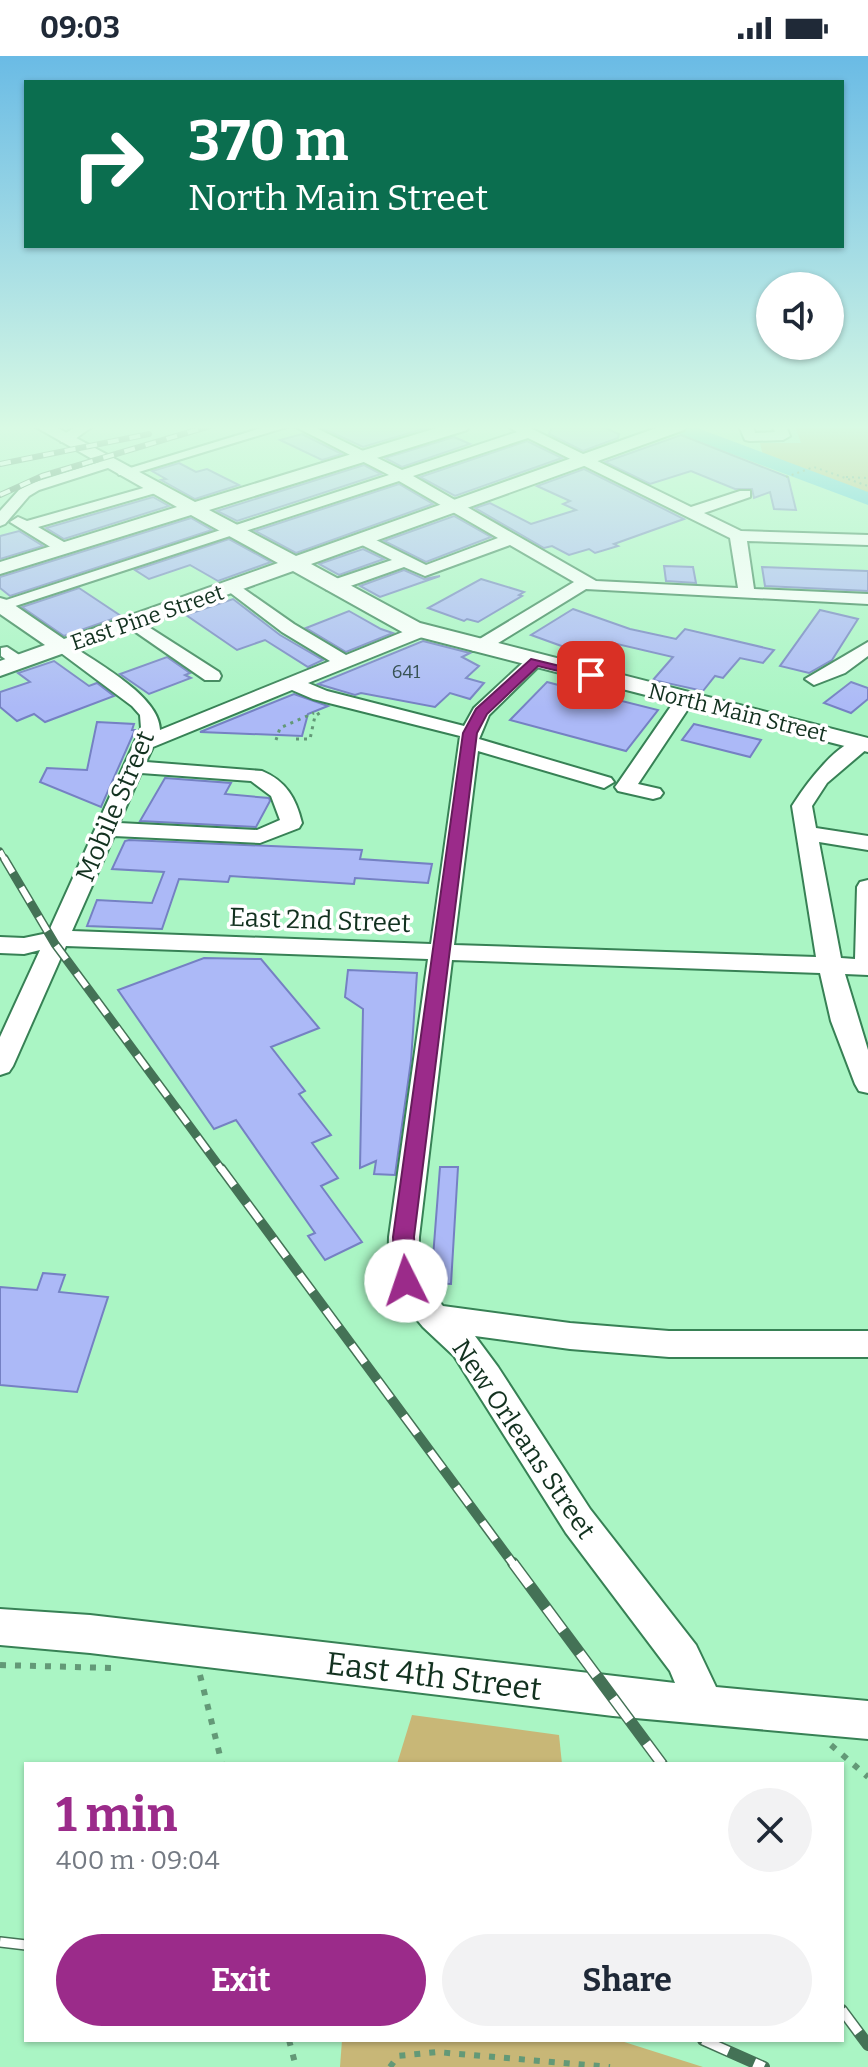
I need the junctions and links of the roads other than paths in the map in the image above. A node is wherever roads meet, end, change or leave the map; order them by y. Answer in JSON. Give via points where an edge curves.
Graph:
{"nodes":[{"id":1,"x":8,"y":520,"type":"edge"},
{"id":2,"x":46,"y":520,"type":"edge"},
{"id":3,"x":155,"y":520,"type":"edge"},
{"id":4,"x":210,"y":520,"type":"edge"},
{"id":5,"x":265,"y":520,"type":"edge"},
{"id":6,"x":421,"y":520,"type":"edge"},
{"id":7,"x":475,"y":520,"type":"edge"},
{"id":8,"x":706,"y":520,"type":"edge"},
{"id":9,"x":25,"y":526,"type":"junction"},
{"id":10,"x":231,"y":531,"type":"junction"},
{"id":11,"x":738,"y":536,"type":"junction"},
{"id":12,"x":364,"y":540,"type":"junction"},
{"id":13,"x":509,"y":540,"type":"junction"},
{"id":14,"x":868,"y":540,"type":"edge"},
{"id":15,"x":63,"y":548,"type":"junction"},
{"id":16,"x":406,"y":561,"type":"junction"},
{"id":17,"x":294,"y":566,"type":"junction"},
{"id":18,"x":0,"y":568,"type":"edge"},
{"id":19,"x":584,"y":583,"type":"junction"},
{"id":20,"x":333,"y":586,"type":"junction"},
{"id":21,"x":234,"y":587,"type":"junction"},
{"id":22,"x":747,"y":595,"type":"junction"},
{"id":23,"x":868,"y":599,"type":"edge"},
{"id":24,"x":5,"y":613,"type":"edge"},
{"id":25,"x":133,"y":622,"type":"junction"},
{"id":26,"x":421,"y":631,"type":"junction"},
{"id":27,"x":62,"y":647,"type":"junction"},
{"id":28,"x":479,"y":647,"type":"junction"},
{"id":29,"x":868,"y":647,"type":"edge"},
{"id":30,"x":9,"y":657,"type":"edge"},
{"id":31,"x":535,"y":661,"type":"junction"},
{"id":32,"x":346,"y":663,"type":"junction"},
{"id":33,"x":212,"y":676,"type":"dead end"},
{"id":34,"x":814,"y":679,"type":"dead end"},
{"id":35,"x":294,"y":684,"type":"junction"},
{"id":36,"x":685,"y":700,"type":"junction"},
{"id":37,"x":469,"y":738,"type":"junction"},
{"id":38,"x":147,"y":742,"type":"junction"},
{"id":39,"x":866,"y":742,"type":"edge"},
{"id":40,"x":136,"y":767,"type":"junction"},
{"id":41,"x":604,"y":782,"type":"dead end"},
{"id":42,"x":653,"y":793,"type":"dead end"},
{"id":43,"x":780,"y":798,"type":"dead end"},
{"id":44,"x":805,"y":799,"type":"junction"},
{"id":45,"x":108,"y":829,"type":"junction"},
{"id":46,"x":806,"y":833,"type":"junction"},
{"id":47,"x":868,"y":843,"type":"edge"},
{"id":48,"x":868,"y":887,"type":"edge"},
{"id":49,"x":58,"y":938,"type":"junction"},
{"id":50,"x":0,"y":945,"type":"edge"},
{"id":51,"x":442,"y":952,"type":"junction"},
{"id":52,"x":830,"y":966,"type":"junction"},
{"id":53,"x":867,"y":967,"type":"edge"},
{"id":54,"x":0,"y":1066,"type":"edge"},
{"id":55,"x":866,"y":1078,"type":"edge"},
{"id":56,"x":434,"y":1318,"type":"junction"},
{"id":57,"x":868,"y":1344,"type":"edge"},
{"id":58,"x":0,"y":1627,"type":"edge"},
{"id":59,"x":704,"y":1704,"type":"junction"},
{"id":60,"x":868,"y":1720,"type":"edge"}],
"edges":[{"from":1,"to":9,"type":"street"},
{"from":2,"to":9,"type":"street"},
{"from":3,"to":15,"type":"main road"},
{"from":4,"to":10,"type":"main road","name":"North Main Street"},
{"from":5,"to":10,"type":"street"},
{"from":6,"to":12,"type":"main road","name":"East Pine Street"},
{"from":7,"to":13,"type":"street"},
{"from":8,"to":11,"type":"street"},
{"from":9,"to":15,"type":"street"},
{"from":10,"to":17,"type":"main road","name":"North Main Street"},
{"from":10,"to":24,"type":"street"},
{"from":11,"to":14,"type":"street"},
{"from":11,"to":22,"type":"street"},
{"from":12,"to":16,"type":"street"},
{"from":12,"to":17,"type":"main road","name":"East Pine Street"},
{"from":13,"to":16,"type":"street","via":[[425,571]]},
{"from":13,"to":19,"type":"street"},
{"from":15,"to":18,"type":"main road"},
{"from":16,"to":20,"type":"street"},
{"from":17,"to":20,"type":"main road","name":"North Main Street"},
{"from":17,"to":21,"type":"main road","name":"East Pine Street"},
{"from":19,"to":22,"type":"street","via":[[611,589]]},
{"from":19,"to":28,"type":"street"},
{"from":20,"to":26,"type":"main road","name":"North Main Street"},
{"from":21,"to":25,"type":"main road","name":"East Pine Street"},
{"from":21,"to":32,"type":"street"},
{"from":22,"to":23,"type":"street"},
{"from":24,"to":27,"type":"main road","name":"Mobile Street"},
{"from":25,"to":27,"type":"main road","name":"East Pine Street"},
{"from":25,"to":33,"type":"street"},
{"from":26,"to":28,"type":"main road","name":"North Main Street"},
{"from":26,"to":32,"type":"street"},
{"from":27,"to":30,"type":"main road","name":"East Pine Street"},
{"from":27,"to":38,"type":"street","name":"Mobile Street","via":[[146,702],[151,721]]},
{"from":28,"to":31,"type":"main road","name":"North Main Street"},
{"from":29,"to":34,"type":"street","via":[[839,669]]},
{"from":31,"to":36,"type":"main road","name":"North Main Street"},
{"from":31,"to":37,"type":"street","name":"New Orleans Street","via":[[481,712]]},
{"from":32,"to":35,"type":"street"},
{"from":35,"to":37,"type":"street","via":[[331,705]]},
{"from":35,"to":38,"type":"street","via":[[243,698]]},
{"from":36,"to":39,"type":"main road","name":"North Main Street"},
{"from":36,"to":42,"type":"street","via":[[625,787]]},
{"from":37,"to":41,"type":"street"},
{"from":37,"to":51,"type":"street","name":"New Orleans Street"},
{"from":38,"to":40,"type":"street","name":"Mobile Street"},
{"from":39,"to":44,"type":"street","via":[[819,779]]},
{"from":40,"to":45,"type":"street","name":"Mobile Street"},
{"from":40,"to":45,"type":"street","via":[[255,775],[272,782],[286,799],[291,823],[260,837]]},
{"from":43,"to":44,"type":"street"},
{"from":44,"to":46,"type":"street"},
{"from":45,"to":49,"type":"street","name":"Mobile Street"},
{"from":46,"to":47,"type":"street"},
{"from":46,"to":52,"type":"street"},
{"from":48,"to":53,"type":"street"},
{"from":49,"to":50,"type":"street","name":"East 2nd Street"},
{"from":49,"to":51,"type":"street","name":"East 2nd Street"},
{"from":49,"to":54,"type":"street","name":"Mobile Street"},
{"from":51,"to":52,"type":"street","name":"East 2nd Street"},
{"from":51,"to":56,"type":"street","name":"New Orleans Street","via":[[403,1249],[406,1281]]},
{"from":52,"to":53,"type":"street","name":"East 2nd Street"},
{"from":52,"to":55,"type":"street"},
{"from":56,"to":57,"type":"street","via":[[669,1344]]},
{"from":56,"to":59,"type":"street","name":"New Orleans Street","via":[[487,1377],[578,1521],[683,1658]]},
{"from":58,"to":59,"type":"street","name":"East 4th Street"},
{"from":59,"to":60,"type":"street","name":"East 4th Street"}]}
